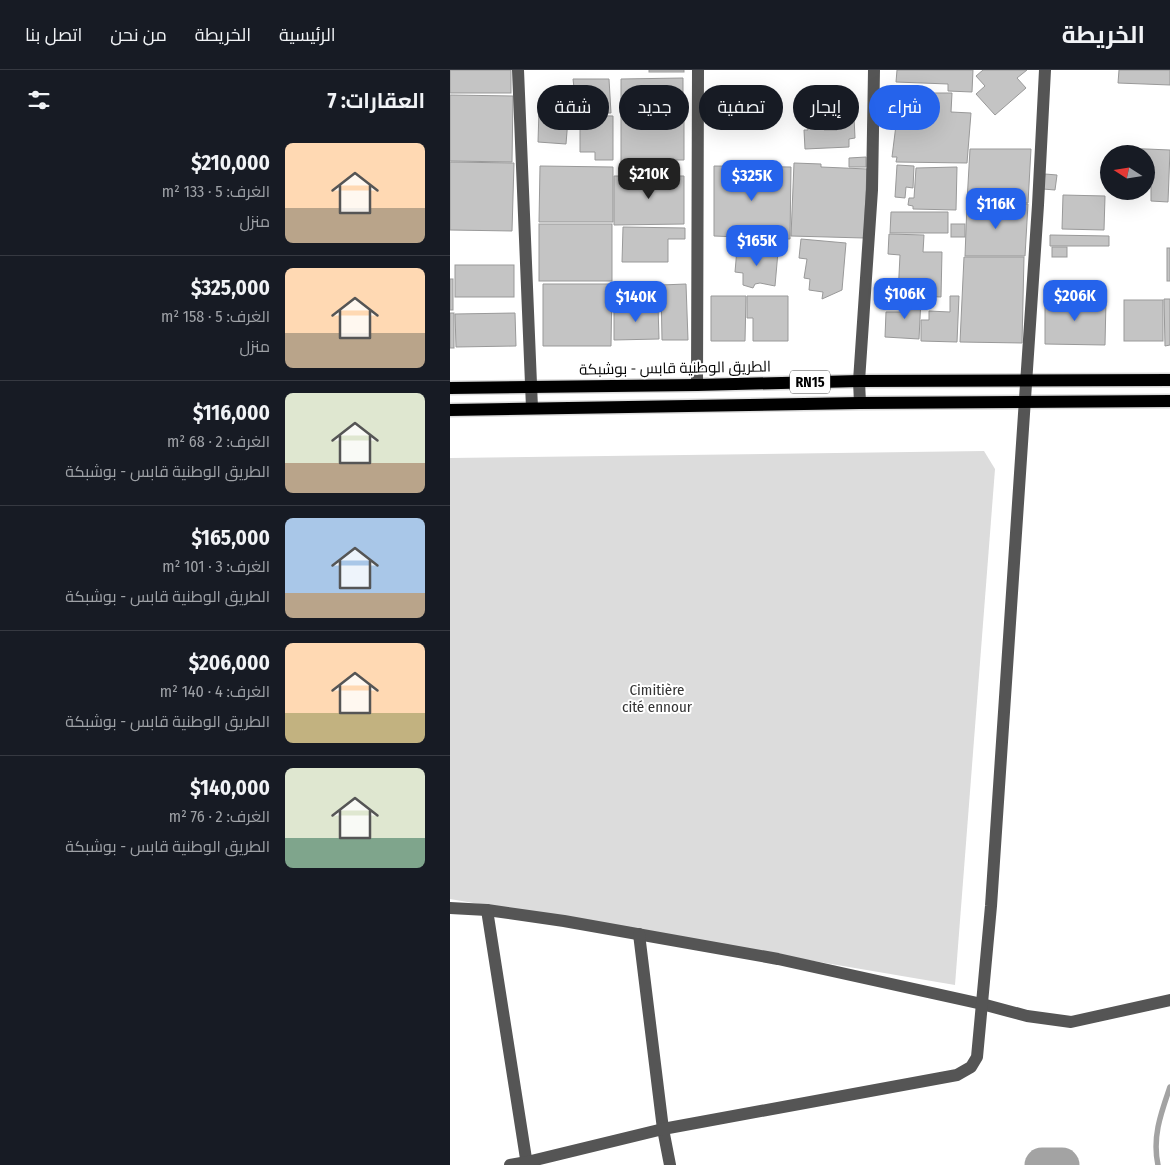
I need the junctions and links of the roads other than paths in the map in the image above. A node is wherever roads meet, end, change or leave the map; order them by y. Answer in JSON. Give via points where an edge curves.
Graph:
{"nodes":[{"id":1,"x":518,"y":70,"type":"edge"},
{"id":2,"x":698,"y":70,"type":"edge"},
{"id":3,"x":874,"y":70,"type":"edge"},
{"id":4,"x":1045,"y":70,"type":"edge"},
{"id":5,"x":1170,"y":380,"type":"edge"},
{"id":6,"x":860,"y":381,"type":"junction"},
{"id":7,"x":1024,"y":381,"type":"junction"},
{"id":8,"x":697,"y":385,"type":"junction"},
{"id":9,"x":532,"y":387,"type":"junction"},
{"id":10,"x":450,"y":388,"type":"edge"},
{"id":11,"x":1170,"y":400,"type":"edge"},
{"id":12,"x":1024,"y":401,"type":"junction"},
{"id":13,"x":860,"y":403,"type":"junction"},
{"id":14,"x":532,"y":408,"type":"junction"},
{"id":15,"x":450,"y":410,"type":"edge"},
{"id":16,"x":450,"y":908,"type":"edge"},
{"id":17,"x":487,"y":910,"type":"junction"},
{"id":18,"x":639,"y":934,"type":"junction"},
{"id":19,"x":1170,"y":1000,"type":"edge"},
{"id":20,"x":982,"y":1004,"type":"junction"},
{"id":21,"x":663,"y":1129,"type":"junction"},
{"id":22,"x":527,"y":1164,"type":"edge"},
{"id":23,"x":510,"y":1165,"type":"edge"},
{"id":24,"x":670,"y":1165,"type":"edge"}],
"edges":[{"from":1,"to":9,"type":"street"},
{"from":2,"to":8,"type":"street"},
{"from":3,"to":6,"type":"street","via":[[872,190]]},
{"from":4,"to":7,"type":"street"},
{"from":5,"to":7,"type":"main road","name":"الطريق الوطنية قابس - بوشبكة","number":"RN15"},
{"from":6,"to":7,"type":"main road","name":"الطريق الوطنية قابس - بوشبكة","number":"RN15"},
{"from":6,"to":8,"type":"main road","name":"الطريق الوطنية قابس - بوشبكة","number":"RN15"},
{"from":6,"to":13,"type":"street"},
{"from":7,"to":12,"type":"street"},
{"from":8,"to":9,"type":"main road","name":"الطريق الوطنية قابس - بوشبكة","number":"RN15"},
{"from":9,"to":10,"type":"main road","name":"الطريق الوطنية قابس - بوشبكة","number":"RN15"},
{"from":9,"to":14,"type":"street"},
{"from":11,"to":12,"type":"main road","number":"RN15"},
{"from":12,"to":13,"type":"main road","number":"RN15"},
{"from":12,"to":20,"type":"street"},
{"from":13,"to":14,"type":"main road","number":"RN15"},
{"from":14,"to":15,"type":"main road","number":"RN15"},
{"from":16,"to":17,"type":"street"},
{"from":17,"to":18,"type":"street"},
{"from":17,"to":22,"type":"street"},
{"from":18,"to":20,"type":"street","via":[[778,959]]},
{"from":18,"to":21,"type":"street"},
{"from":19,"to":20,"type":"street","via":[[1071,1022],[1027,1016]]},
{"from":20,"to":21,"type":"street","via":[[977,1058],[971,1067],[957,1075]]},
{"from":21,"to":22,"type":"street"},
{"from":21,"to":24,"type":"street"},
{"from":22,"to":23,"type":"street"}]}
